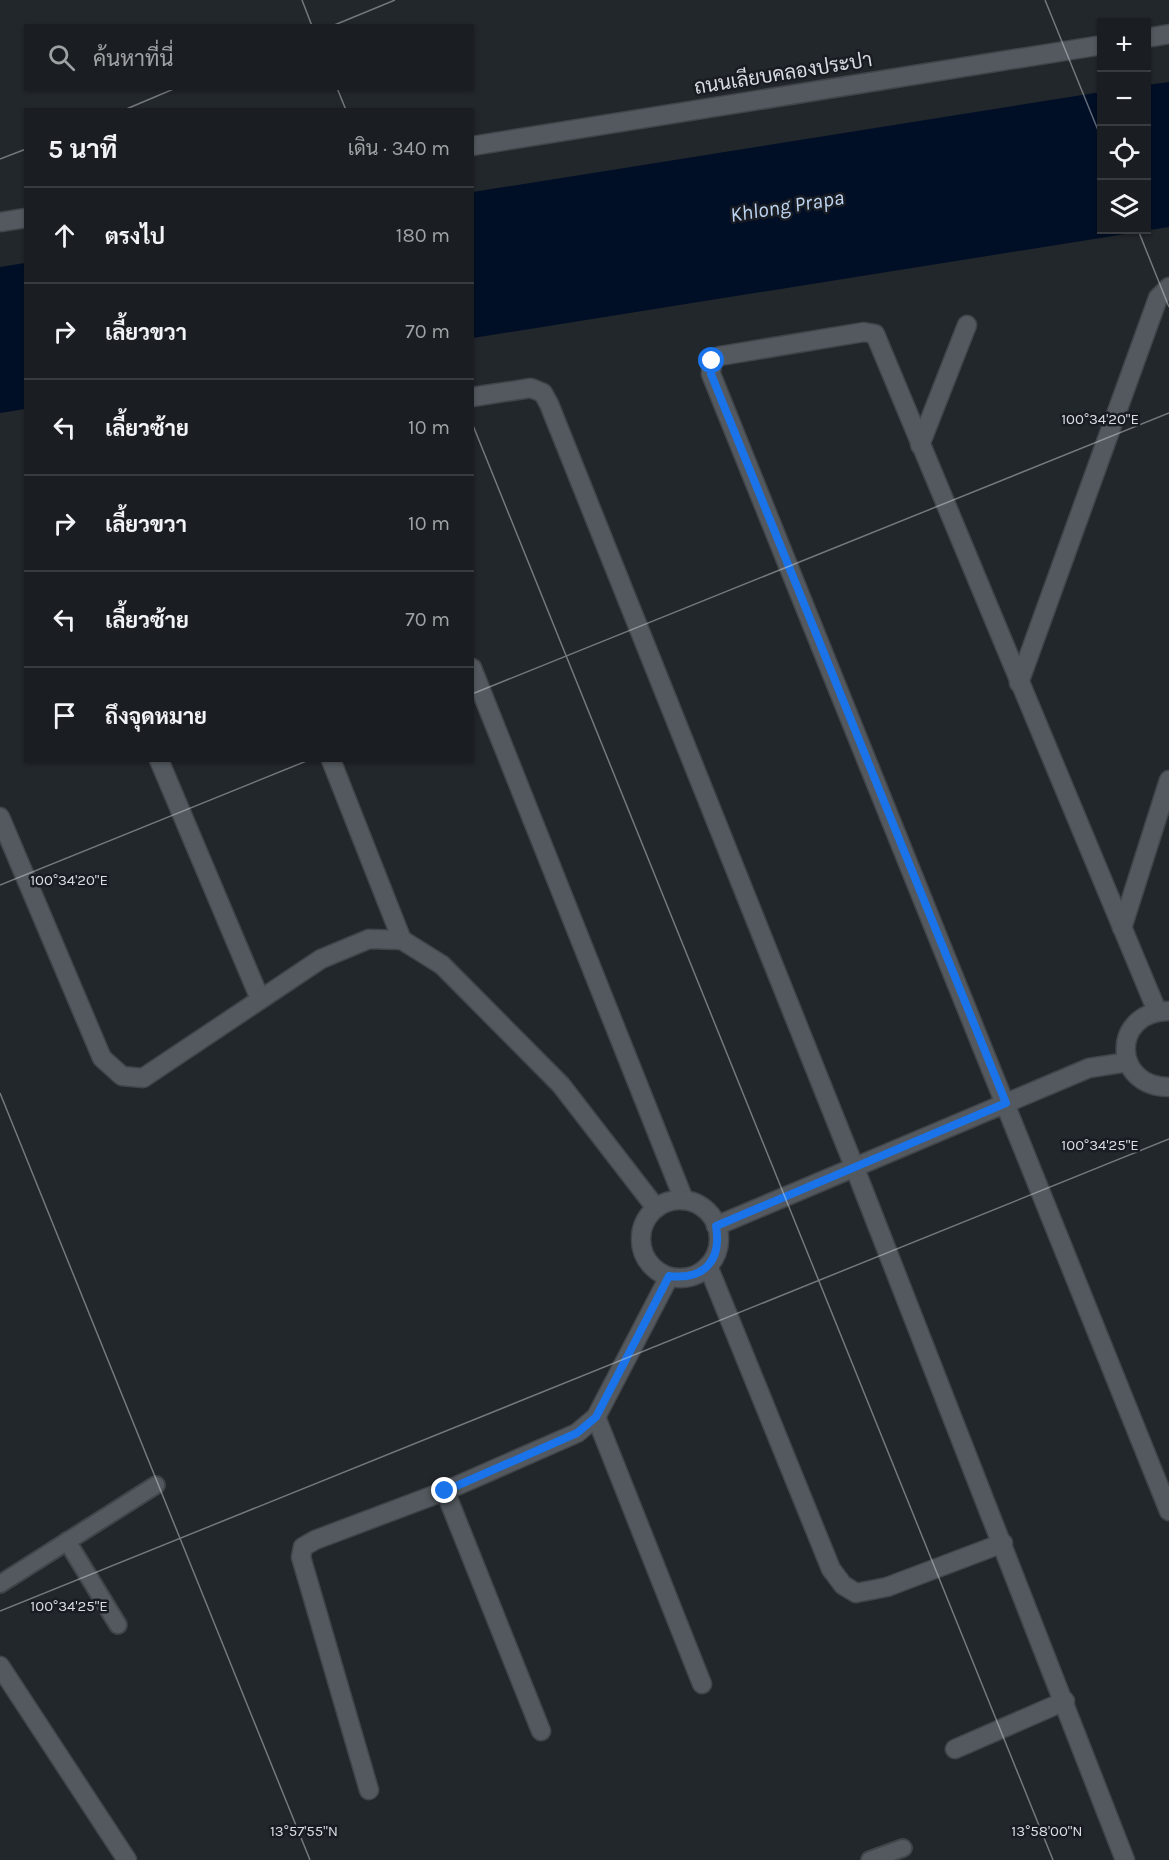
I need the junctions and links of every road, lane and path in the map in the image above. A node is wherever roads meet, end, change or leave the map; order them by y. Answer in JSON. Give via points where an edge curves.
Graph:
{"nodes":[{"id":1,"x":1169,"y":34,"type":"edge"},
{"id":2,"x":1151,"y":37,"type":"edge"},
{"id":3,"x":1097,"y":46,"type":"edge"},
{"id":4,"x":474,"y":146,"type":"edge"},
{"id":5,"x":24,"y":218,"type":"edge"},
{"id":6,"x":0,"y":222,"type":"edge"},
{"id":7,"x":1169,"y":286,"type":"edge"},
{"id":8,"x":967,"y":325,"type":"dead end"},
{"id":9,"x":474,"y":397,"type":"edge"},
{"id":10,"x":920,"y":445,"type":"junction"},
{"id":11,"x":474,"y":673,"type":"edge"},
{"id":12,"x":1019,"y":682,"type":"junction"},
{"id":13,"x":160,"y":762,"type":"edge"},
{"id":14,"x":332,"y":762,"type":"edge"},
{"id":15,"x":1169,"y":780,"type":"edge"},
{"id":16,"x":0,"y":817,"type":"edge"},
{"id":17,"x":1122,"y":928,"type":"junction"},
{"id":18,"x":402,"y":940,"type":"junction"},
{"id":19,"x":260,"y":999,"type":"junction"},
{"id":20,"x":1163,"y":1011,"type":"edge"},
{"id":21,"x":1128,"y":1062,"type":"junction"},
{"id":22,"x":1169,"y":1087,"type":"edge"},
{"id":23,"x":1006,"y":1103,"type":"junction"},
{"id":24,"x":854,"y":1166,"type":"junction"},
{"id":25,"x":684,"y":1200,"type":"junction"},
{"id":26,"x":656,"y":1208,"type":"junction"},
{"id":27,"x":716,"y":1226,"type":"junction"},
{"id":28,"x":708,"y":1266,"type":"junction"},
{"id":29,"x":669,"y":1276,"type":"junction"},
{"id":30,"x":596,"y":1417,"type":"junction"},
{"id":31,"x":156,"y":1485,"type":"dead end"},
{"id":32,"x":445,"y":1491,"type":"junction"},
{"id":33,"x":1169,"y":1511,"type":"edge"},
{"id":34,"x":66,"y":1541,"type":"junction"},
{"id":35,"x":1003,"y":1543,"type":"junction"},
{"id":36,"x":0,"y":1584,"type":"edge"},
{"id":37,"x":118,"y":1625,"type":"dead end"},
{"id":38,"x":0,"y":1666,"type":"edge"},
{"id":39,"x":702,"y":1684,"type":"dead end"},
{"id":40,"x":1065,"y":1701,"type":"junction"},
{"id":41,"x":541,"y":1731,"type":"dead end"},
{"id":42,"x":955,"y":1749,"type":"dead end"},
{"id":43,"x":369,"y":1790,"type":"dead end"},
{"id":44,"x":903,"y":1848,"type":"dead end"},
{"id":45,"x":127,"y":1860,"type":"edge"},
{"id":46,"x":870,"y":1860,"type":"edge"},
{"id":47,"x":1125,"y":1860,"type":"edge"}],
"edges":[{"from":1,"to":2,"type":"street"},
{"from":3,"to":4,"type":"street","name":"ถนนเลียบคลองประปา"},
{"from":5,"to":6,"type":"street"},
{"from":7,"to":12,"type":"street","via":[[1158,298]]},
{"from":8,"to":10,"type":"street"},
{"from":9,"to":24,"type":"street","via":[[531,388],[543,393],[546,399]]},
{"from":10,"to":12,"type":"street"},
{"from":10,"to":23,"type":"street","via":[[874,334],[853,333],[720,356],[712,361],[711,374]]},
{"from":11,"to":25,"type":"street"},
{"from":12,"to":17,"type":"street"},
{"from":13,"to":19,"type":"street"},
{"from":14,"to":18,"type":"street"},
{"from":15,"to":17,"type":"street"},
{"from":16,"to":19,"type":"street","via":[[102,1058],[122,1076],[143,1078]]},
{"from":17,"to":20,"type":"street"},
{"from":18,"to":19,"type":"street","via":[[369,939],[359,943],[321,959]]},
{"from":18,"to":26,"type":"street","via":[[442,965],[561,1085]]},
{"from":20,"to":21,"type":"street","via":[[1144,1016],[1134,1024],[1126,1043]]},
{"from":21,"to":22,"type":"street","via":[[1145,1083]]},
{"from":21,"to":23,"type":"street","via":[[1089,1068]]},
{"from":23,"to":24,"type":"street"},
{"from":23,"to":33,"type":"street"},
{"from":24,"to":27,"type":"street"},
{"from":24,"to":35,"type":"street"},
{"from":25,"to":26,"type":"street","via":[[669,1201]]},
{"from":25,"to":27,"type":"street","via":[[709,1213]]},
{"from":26,"to":29,"type":"street","via":[[641,1232],[642,1246],[646,1260]]},
{"from":27,"to":28,"type":"street","via":[[719,1240]]},
{"from":28,"to":29,"type":"street","via":[[683,1278]]},
{"from":28,"to":35,"type":"street","via":[[831,1569],[843,1585],[856,1593],[887,1587]]},
{"from":29,"to":30,"type":"street"},
{"from":30,"to":32,"type":"street","via":[[577,1433]]},
{"from":30,"to":39,"type":"street"},
{"from":31,"to":34,"type":"lane"},
{"from":32,"to":41,"type":"street"},
{"from":32,"to":43,"type":"street","via":[[315,1540],[303,1547],[300,1557]]},
{"from":34,"to":36,"type":"lane"},
{"from":34,"to":37,"type":"lane"},
{"from":35,"to":40,"type":"street"},
{"from":38,"to":45,"type":"street"},
{"from":40,"to":42,"type":"street"},
{"from":40,"to":47,"type":"street"},
{"from":44,"to":46,"type":"lane"}]}
